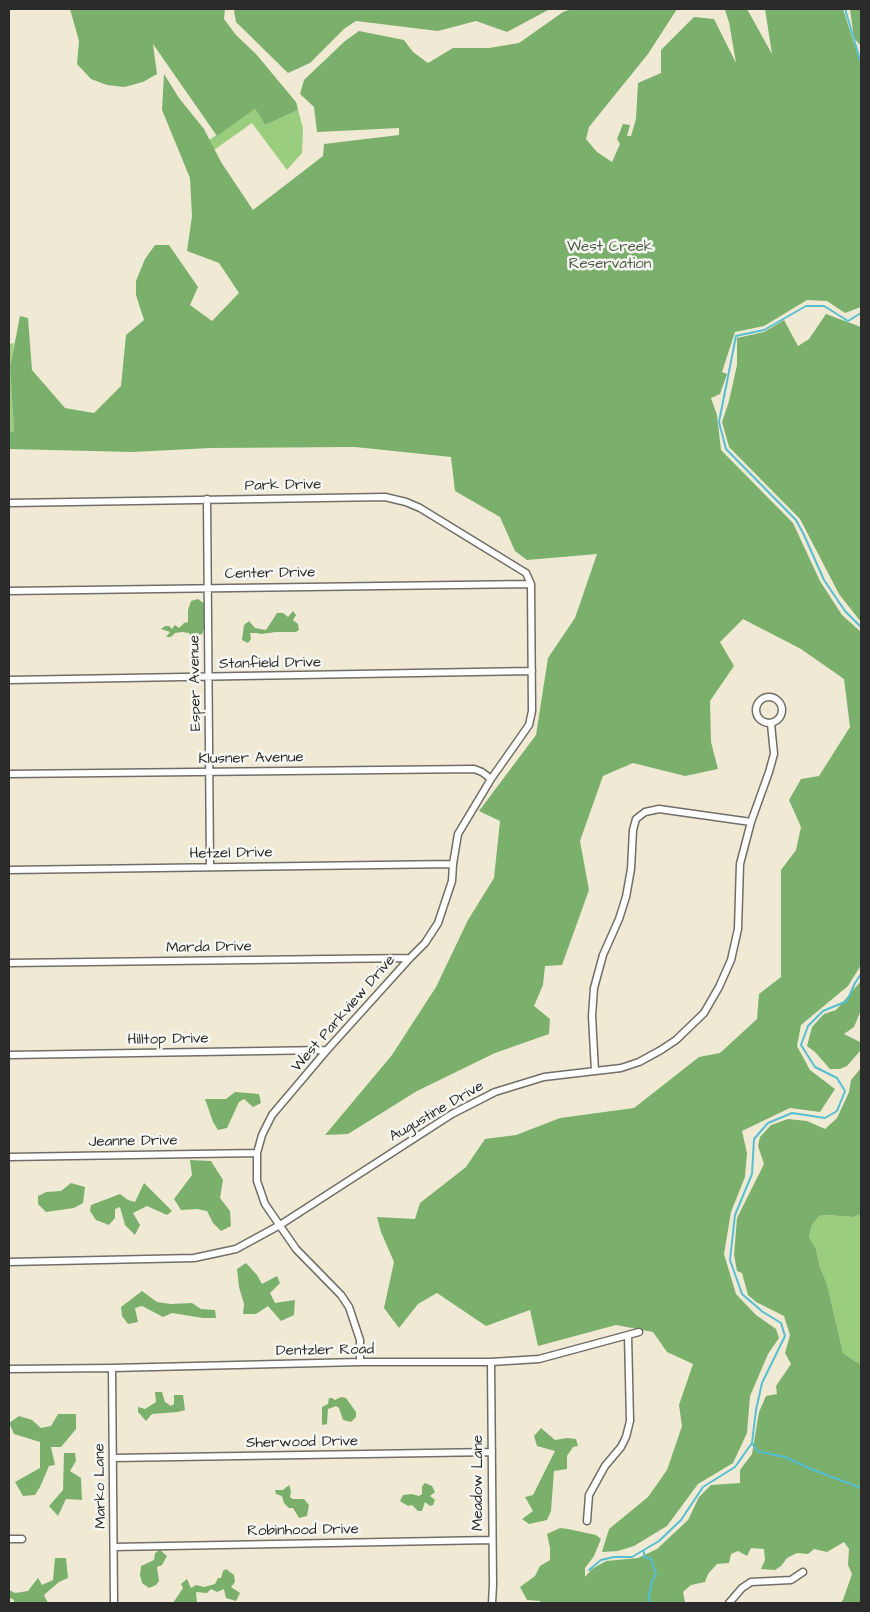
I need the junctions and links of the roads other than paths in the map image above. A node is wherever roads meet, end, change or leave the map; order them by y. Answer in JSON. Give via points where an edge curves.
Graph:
{"nodes":[{"id":1,"x":207,"y":499,"type":"junction"},
{"id":2,"x":9,"y":503,"type":"edge"},
{"id":3,"x":531,"y":584,"type":"junction"},
{"id":4,"x":207,"y":588,"type":"junction"},
{"id":5,"x":9,"y":590,"type":"edge"},
{"id":6,"x":532,"y":671,"type":"junction"},
{"id":7,"x":208,"y":677,"type":"junction"},
{"id":8,"x":9,"y":680,"type":"edge"},
{"id":9,"x":771,"y":724,"type":"junction"},
{"id":10,"x":209,"y":772,"type":"junction"},
{"id":11,"x":9,"y":774,"type":"edge"},
{"id":12,"x":491,"y":779,"type":"junction"},
{"id":13,"x":751,"y":822,"type":"junction"},
{"id":14,"x":453,"y":864,"type":"junction"},
{"id":15,"x":210,"y":867,"type":"junction"},
{"id":16,"x":9,"y":870,"type":"edge"},
{"id":17,"x":410,"y":958,"type":"junction"},
{"id":18,"x":9,"y":963,"type":"edge"},
{"id":19,"x":327,"y":1050,"type":"junction"},
{"id":20,"x":9,"y":1055,"type":"edge"},
{"id":21,"x":595,"y":1071,"type":"junction"},
{"id":22,"x":257,"y":1153,"type":"junction"},
{"id":23,"x":9,"y":1157,"type":"edge"},
{"id":24,"x":280,"y":1225,"type":"junction"},
{"id":25,"x":9,"y":1262,"type":"edge"},
{"id":26,"x":639,"y":1332,"type":"dead end"},
{"id":27,"x":628,"y":1336,"type":"junction"},
{"id":28,"x":360,"y":1362,"type":"junction"},
{"id":29,"x":491,"y":1362,"type":"junction"},
{"id":30,"x":112,"y":1368,"type":"junction"},
{"id":31,"x":9,"y":1369,"type":"edge"},
{"id":32,"x":492,"y":1452,"type":"junction"},
{"id":33,"x":113,"y":1458,"type":"junction"},
{"id":34,"x":587,"y":1521,"type":"dead end"},
{"id":35,"x":9,"y":1539,"type":"edge"},
{"id":36,"x":22,"y":1539,"type":"dead end"},
{"id":37,"x":492,"y":1540,"type":"junction"},
{"id":38,"x":114,"y":1547,"type":"junction"},
{"id":39,"x":803,"y":1572,"type":"dead end"},
{"id":40,"x":114,"y":1603,"type":"edge"},
{"id":41,"x":492,"y":1603,"type":"edge"},
{"id":42,"x":729,"y":1603,"type":"edge"}],
"edges":[{"from":1,"to":2,"type":"street","name":"Park Drive"},
{"from":1,"to":3,"type":"street","name":"Park Drive","via":[[385,497],[406,502],[526,573]]},
{"from":1,"to":4,"type":"street","name":"Esper Avenue"},
{"from":3,"to":4,"type":"street","name":"Center Drive"},
{"from":3,"to":6,"type":"street","name":"West Parkview Drive"},
{"from":4,"to":5,"type":"street","name":"Center Drive"},
{"from":4,"to":7,"type":"street","name":"Esper Avenue"},
{"from":6,"to":7,"type":"street","name":"Stanfield Drive"},
{"from":6,"to":12,"type":"street","name":"West Parkview Drive","via":[[529,726]]},
{"from":7,"to":8,"type":"street","name":"Stanfield Drive"},
{"from":7,"to":10,"type":"street","name":"Esper Avenue"},
{"from":9,"to":9,"type":"street","via":[[780,718],[782,708],[777,700],[762,698],[755,712],[759,720]]},
{"from":9,"to":13,"type":"street","name":"Augustine Drive","via":[[774,754]]},
{"from":10,"to":11,"type":"street","name":"Klusner Avenue"},
{"from":10,"to":12,"type":"street","name":"Klusner Avenue","via":[[474,769]]},
{"from":10,"to":15,"type":"street","name":"Esper Avenue"},
{"from":12,"to":14,"type":"street","name":"West Parkview Drive","via":[[458,834]]},
{"from":13,"to":21,"type":"street","name":"Augustine Drive","via":[[740,864],[738,929],[731,960],[704,1013],[676,1040],[646,1058],[621,1068]]},
{"from":13,"to":21,"type":"street","via":[[659,809],[645,812],[636,819],[632,830],[626,897],[603,954],[594,988]]},
{"from":14,"to":15,"type":"street","name":"Hetzel Drive"},
{"from":14,"to":17,"type":"street","name":"West Parkview Drive","via":[[452,881],[438,923]]},
{"from":15,"to":16,"type":"street","name":"Hetzel Drive"},
{"from":17,"to":18,"type":"street","name":"Marda Drive"},
{"from":17,"to":19,"type":"street","name":"West Parkview Drive"},
{"from":19,"to":20,"type":"street","name":"Hilltop Drive"},
{"from":19,"to":22,"type":"street","name":"West Parkview Drive","via":[[272,1115]]},
{"from":21,"to":24,"type":"street","name":"Augustine Drive","via":[[544,1077],[475,1102]]},
{"from":22,"to":23,"type":"street","name":"Jeanne Drive"},
{"from":22,"to":24,"type":"street","name":"West Parkview Drive","via":[[257,1182],[265,1204]]},
{"from":24,"to":25,"type":"street","name":"Augustine Drive","via":[[236,1249],[194,1258]]},
{"from":24,"to":28,"type":"street","name":"West Parkview Drive","via":[[296,1249],[342,1295],[360,1340]]},
{"from":26,"to":27,"type":"street","name":"Dentzler Road"},
{"from":27,"to":29,"type":"street","name":"Dentzler Road","via":[[538,1359]]},
{"from":27,"to":34,"type":"street","via":[[630,1421],[621,1447],[605,1466],[589,1495]]},
{"from":28,"to":29,"type":"street","name":"Dentzler Road"},
{"from":28,"to":30,"type":"street","name":"Dentzler Road"},
{"from":29,"to":32,"type":"street","name":"Meadow Lane"},
{"from":30,"to":31,"type":"street","name":"Dentzler Road"},
{"from":30,"to":33,"type":"street","name":"Marko Lane"},
{"from":32,"to":33,"type":"street","name":"Sherwood Drive"},
{"from":32,"to":37,"type":"street","name":"Meadow Lane"},
{"from":33,"to":38,"type":"street","name":"Marko Lane"},
{"from":35,"to":36,"type":"street"},
{"from":37,"to":38,"type":"street","name":"Robinhood Drive"},
{"from":37,"to":41,"type":"street","name":"Meadow Lane"},
{"from":38,"to":40,"type":"street","name":"Marko Lane"},
{"from":39,"to":42,"type":"street","via":[[791,1580],[751,1582]]}]}
